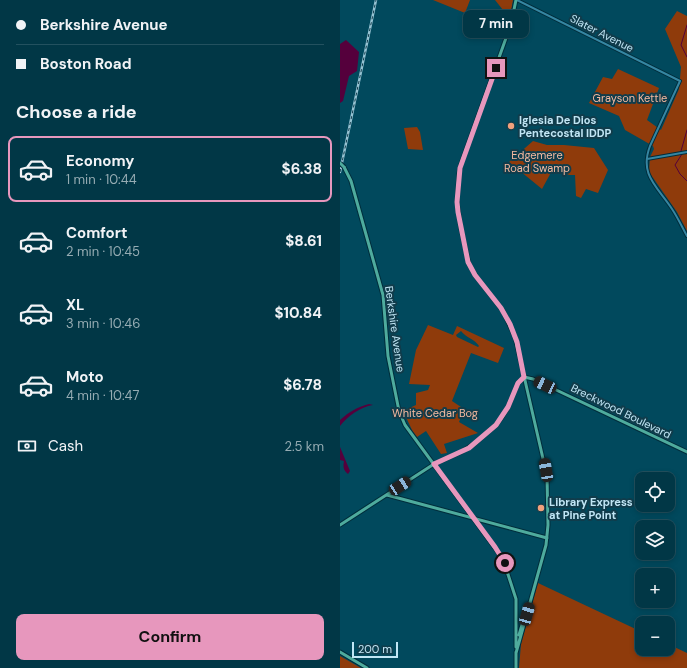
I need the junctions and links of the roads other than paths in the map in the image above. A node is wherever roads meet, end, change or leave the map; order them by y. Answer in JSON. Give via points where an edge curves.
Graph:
{"nodes":[{"id":1,"x":517,"y":0,"type":"edge"},
{"id":2,"x":687,"y":152,"type":"edge"},
{"id":3,"x":646,"y":159,"type":"junction"},
{"id":4,"x":340,"y":163,"type":"edge"},
{"id":5,"x":687,"y":236,"type":"edge"},
{"id":6,"x":524,"y":377,"type":"junction"},
{"id":7,"x":687,"y":452,"type":"edge"},
{"id":8,"x":434,"y":464,"type":"junction"},
{"id":9,"x":386,"y":495,"type":"junction"},
{"id":10,"x":475,"y":519,"type":"junction"},
{"id":11,"x":340,"y":525,"type":"edge"},
{"id":12,"x":547,"y":538,"type":"junction"},
{"id":13,"x":516,"y":614,"type":"junction"},
{"id":14,"x":516,"y":625,"type":"junction"},
{"id":15,"x":522,"y":630,"type":"junction"},
{"id":16,"x":516,"y":647,"type":"junction"},
{"id":17,"x":340,"y":652,"type":"edge"},
{"id":18,"x":516,"y":653,"type":"junction"},
{"id":19,"x":366,"y":668,"type":"edge"},
{"id":20,"x":516,"y":668,"type":"edge"}],
"edges":[{"from":1,"to":3,"type":"street","name":"Slater Avenue","via":[[680,81]]},
{"from":1,"to":6,"type":"main road","via":[[461,164],[457,202],[468,262],[510,324],[517,342]]},
{"from":2,"to":3,"type":"street"},
{"from":3,"to":5,"type":"street","via":[[649,177],[672,209]]},
{"from":4,"to":8,"type":"main road","name":"Berkshire Avenue","bridge":true,"via":[[351,181],[382,295],[388,356],[400,415]]},
{"from":6,"to":7,"type":"main road","name":"Breckwood Boulevard"},
{"from":6,"to":8,"type":"main road","via":[[518,383],[508,407],[496,425],[469,448]]},
{"from":6,"to":12,"type":"main road","via":[[547,476]]},
{"from":8,"to":9,"type":"main road"},
{"from":8,"to":10,"type":"main road","name":"Berkshire Avenue"},
{"from":9,"to":10,"type":"main road"},
{"from":9,"to":11,"type":"main road"},
{"from":10,"to":12,"type":"main road"},
{"from":10,"to":13,"type":"main road","name":"Berkshire Avenue","via":[[503,559],[516,599]]},
{"from":12,"to":15,"type":"main road"},
{"from":13,"to":14,"type":"main road","name":"Berkshire Avenue"},
{"from":13,"to":15,"type":"main road","name":"Berkshire Avenue"},
{"from":14,"to":15,"type":"main road","via":[[517,629]]},
{"from":14,"to":16,"type":"main road","name":"Berkshire Avenue"},
{"from":15,"to":16,"type":"main road"},
{"from":15,"to":18,"type":"main road"},
{"from":16,"to":18,"type":"main road"},
{"from":17,"to":19,"type":"main road"},
{"from":18,"to":20,"type":"main road"}]}
